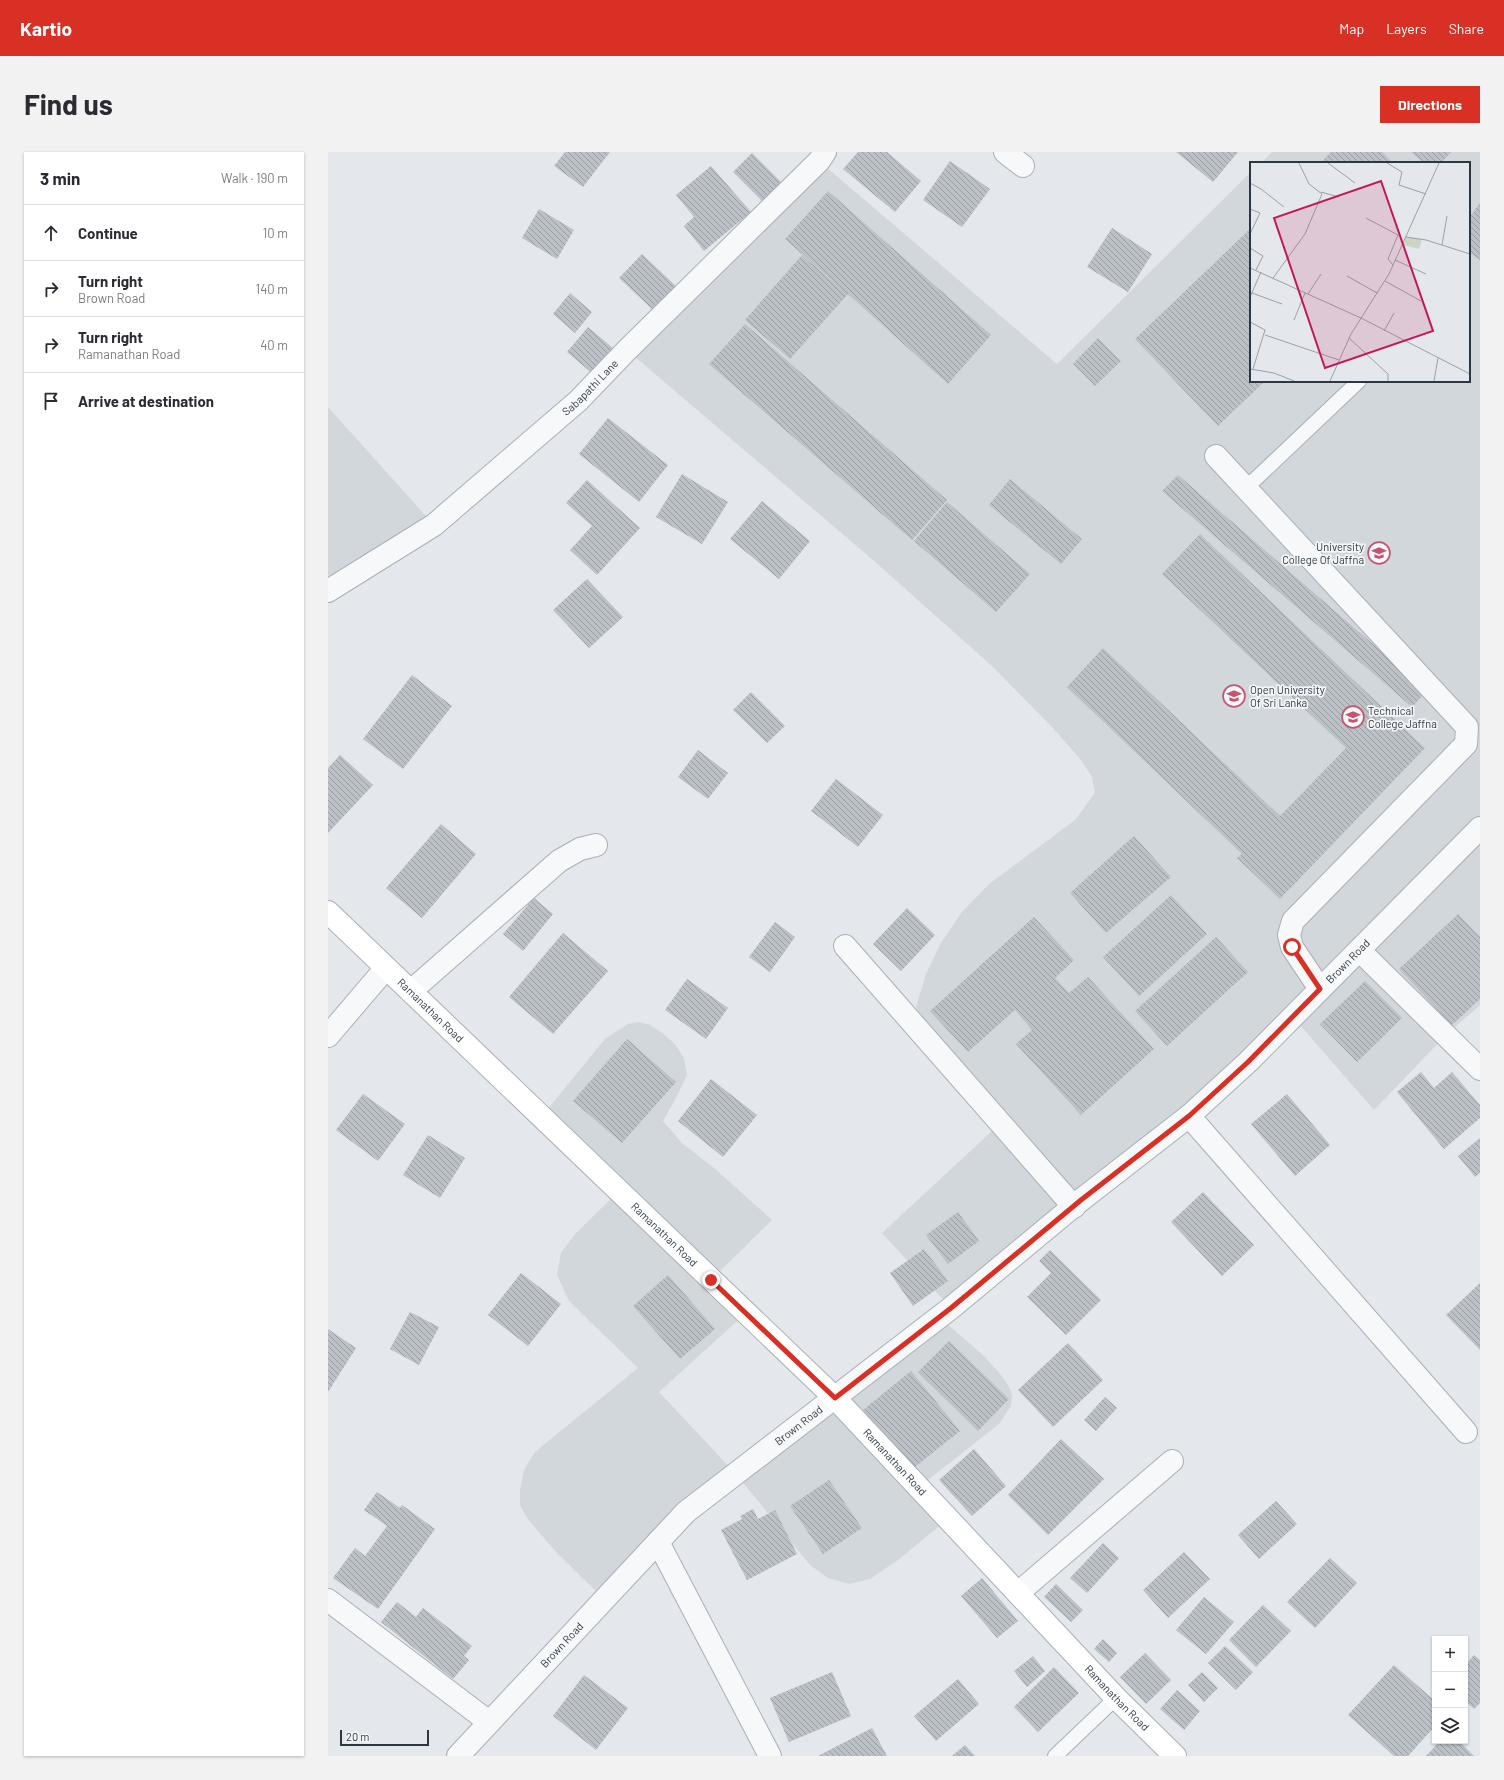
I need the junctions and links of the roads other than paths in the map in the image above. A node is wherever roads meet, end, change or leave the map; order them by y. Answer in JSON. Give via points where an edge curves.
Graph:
{"nodes":[{"id":1,"x":824,"y":152,"type":"edge"},
{"id":2,"x":1005,"y":152,"type":"edge"},
{"id":3,"x":1023,"y":166,"type":"dead end"},
{"id":4,"x":1358,"y":382,"type":"edge"},
{"id":5,"x":1216,"y":456,"type":"dead end"},
{"id":6,"x":1246,"y":488,"type":"junction"},
{"id":7,"x":328,"y":591,"type":"edge"},
{"id":8,"x":1480,"y":828,"type":"edge"},
{"id":9,"x":596,"y":845,"type":"dead end"},
{"id":10,"x":328,"y":912,"type":"edge"},
{"id":11,"x":845,"y":946,"type":"dead end"},
{"id":12,"x":1359,"y":950,"type":"junction"},
{"id":13,"x":386,"y":968,"type":"junction"},
{"id":14,"x":1320,"y":989,"type":"junction"},
{"id":15,"x":411,"y":991,"type":"junction"},
{"id":16,"x":328,"y":1036,"type":"edge"},
{"id":17,"x":1480,"y":1069,"type":"edge"},
{"id":18,"x":1189,"y":1116,"type":"junction"},
{"id":19,"x":1074,"y":1206,"type":"junction"},
{"id":20,"x":835,"y":1398,"type":"junction"},
{"id":21,"x":1466,"y":1432,"type":"dead end"},
{"id":22,"x":1172,"y":1461,"type":"dead end"},
{"id":23,"x":658,"y":1542,"type":"junction"},
{"id":24,"x":1018,"y":1593,"type":"junction"},
{"id":25,"x":328,"y":1600,"type":"edge"},
{"id":26,"x":1116,"y":1698,"type":"junction"},
{"id":27,"x":489,"y":1722,"type":"junction"},
{"id":28,"x":458,"y":1756,"type":"edge"},
{"id":29,"x":770,"y":1756,"type":"edge"},
{"id":30,"x":1055,"y":1756,"type":"edge"},
{"id":31,"x":1175,"y":1756,"type":"edge"}],
"edges":[{"from":1,"to":7,"type":"street","name":"Sabapathi Lane","via":[[819,161],[578,400],[434,525]]},
{"from":2,"to":3,"type":"street"},
{"from":4,"to":6,"type":"lane"},
{"from":5,"to":6,"type":"street"},
{"from":6,"to":14,"type":"street","via":[[1467,727],[1466,744],[1293,921],[1289,935],[1292,947]]},
{"from":8,"to":12,"type":"street","name":"Brown Road"},
{"from":9,"to":15,"type":"street","via":[[580,849],[559,860]]},
{"from":10,"to":13,"type":"main road","name":"Ramanathan Road"},
{"from":11,"to":19,"type":"street"},
{"from":12,"to":14,"type":"street","name":"Brown Road"},
{"from":12,"to":17,"type":"street"},
{"from":13,"to":15,"type":"main road","name":"Ramanathan Road"},
{"from":13,"to":16,"type":"street"},
{"from":14,"to":18,"type":"street","name":"Brown Road","via":[[1248,1062]]},
{"from":15,"to":20,"type":"main road","name":"Ramanathan Road"},
{"from":18,"to":19,"type":"street","name":"Brown Road"},
{"from":18,"to":21,"type":"street"},
{"from":19,"to":20,"type":"street","name":"Brown Road","via":[[951,1308]]},
{"from":20,"to":23,"type":"street","name":"Brown Road","via":[[686,1512]]},
{"from":20,"to":24,"type":"main road","name":"Ramanathan Road"},
{"from":22,"to":24,"type":"street"},
{"from":23,"to":27,"type":"street","name":"Brown Road"},
{"from":23,"to":29,"type":"street"},
{"from":24,"to":26,"type":"main road","name":"Ramanathan Road"},
{"from":25,"to":27,"type":"street"},
{"from":26,"to":30,"type":"lane"},
{"from":26,"to":31,"type":"main road","name":"Ramanathan Road"},
{"from":27,"to":28,"type":"street","name":"Brown Road"}]}
